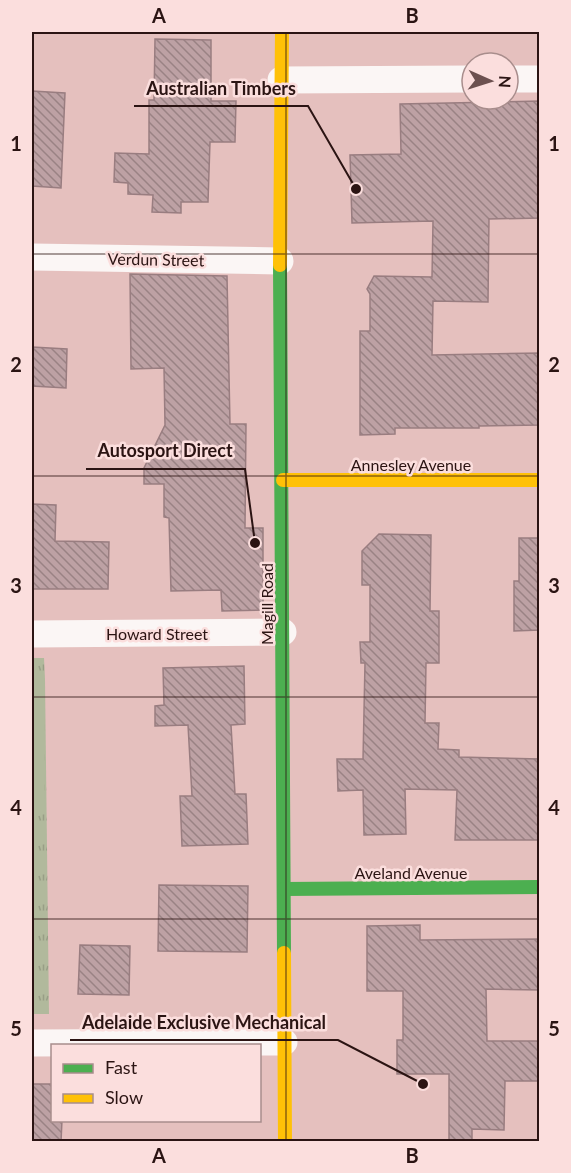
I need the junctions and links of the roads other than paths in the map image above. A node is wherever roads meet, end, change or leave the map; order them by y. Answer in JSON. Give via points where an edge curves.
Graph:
{"nodes":[{"id":1,"x":282,"y":32,"type":"edge"},
{"id":2,"x":540,"y":79,"type":"edge"},
{"id":3,"x":281,"y":80,"type":"junction"},
{"id":4,"x":460,"y":80,"type":"edge"},
{"id":5,"x":520,"y":80,"type":"edge"},
{"id":6,"x":32,"y":257,"type":"edge"},
{"id":7,"x":280,"y":261,"type":"junction"},
{"id":8,"x":283,"y":480,"type":"junction"},
{"id":9,"x":540,"y":480,"type":"edge"},
{"id":10,"x":283,"y":632,"type":"junction"},
{"id":11,"x":32,"y":634,"type":"edge"},
{"id":12,"x":540,"y":887,"type":"edge"},
{"id":13,"x":284,"y":889,"type":"junction"},
{"id":14,"x":284,"y":1042,"type":"junction"},
{"id":15,"x":32,"y":1043,"type":"edge"},
{"id":16,"x":285,"y":1142,"type":"edge"}],
"edges":[{"from":1,"to":3,"type":"main road","name":"Magill Road"},
{"from":2,"to":5,"type":"street"},
{"from":3,"to":4,"type":"street"},
{"from":3,"to":7,"type":"main road","name":"Magill Road"},
{"from":6,"to":7,"type":"street","name":"Verdun Street"},
{"from":7,"to":8,"type":"main road","name":"Magill Road"},
{"from":8,"to":9,"type":"main road","name":"Annesley Avenue"},
{"from":8,"to":10,"type":"main road","name":"Magill Road"},
{"from":10,"to":11,"type":"street","name":"Howard Street"},
{"from":10,"to":13,"type":"main road","name":"Magill Road"},
{"from":12,"to":13,"type":"main road","name":"Aveland Avenue"},
{"from":13,"to":14,"type":"main road","name":"Magill Road"},
{"from":14,"to":15,"type":"street"},
{"from":14,"to":16,"type":"main road","name":"Magill Road"}]}
